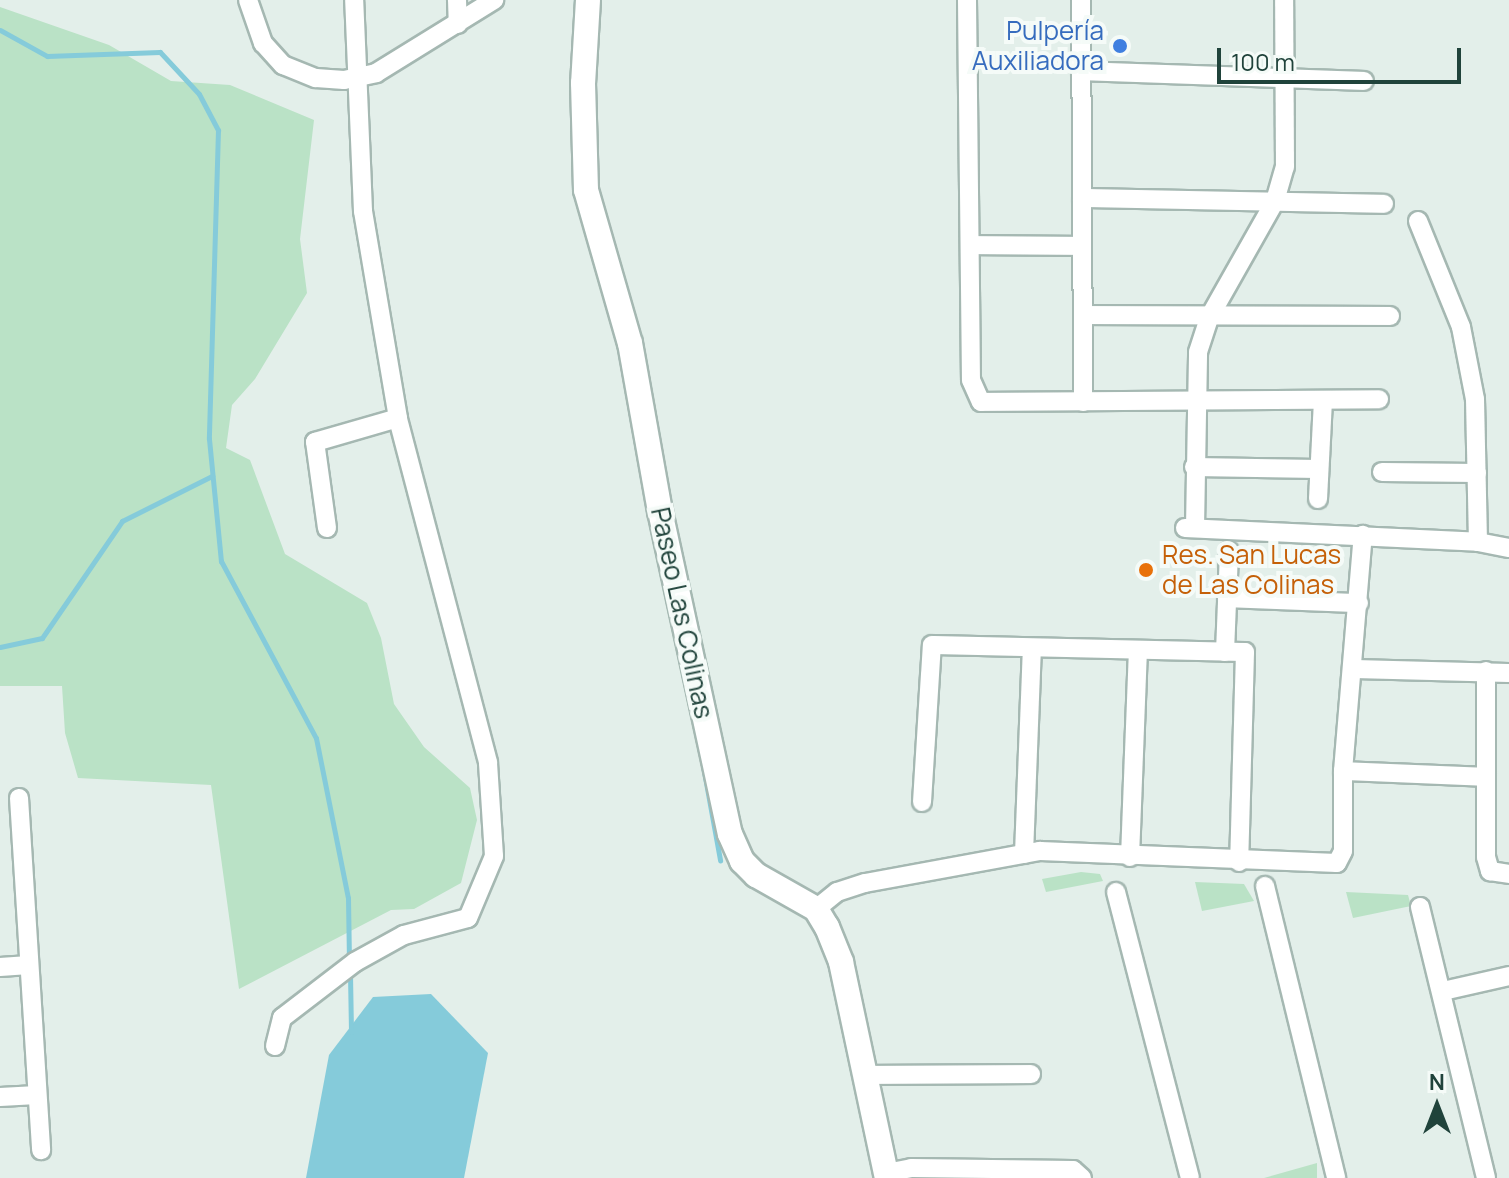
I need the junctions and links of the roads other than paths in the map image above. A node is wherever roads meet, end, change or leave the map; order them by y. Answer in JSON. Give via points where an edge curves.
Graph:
{"nodes":[{"id":1,"x":248,"y":0,"type":"edge"},
{"id":2,"x":354,"y":0,"type":"edge"},
{"id":3,"x":457,"y":0,"type":"edge"},
{"id":4,"x":494,"y":0,"type":"edge"},
{"id":5,"x":588,"y":0,"type":"edge"},
{"id":6,"x":967,"y":0,"type":"edge"},
{"id":7,"x":1081,"y":0,"type":"edge"},
{"id":8,"x":1284,"y":0,"type":"edge"},
{"id":9,"x":458,"y":24,"type":"junction"},
{"id":10,"x":1081,"y":71,"type":"junction"},
{"id":11,"x":1286,"y":78,"type":"junction"},
{"id":12,"x":357,"y":80,"type":"junction"},
{"id":13,"x":1364,"y":81,"type":"dead end"},
{"id":14,"x":1082,"y":198,"type":"junction"},
{"id":15,"x":1275,"y":201,"type":"junction"},
{"id":16,"x":1384,"y":204,"type":"dead end"},
{"id":17,"x":1418,"y":221,"type":"dead end"},
{"id":18,"x":970,"y":245,"type":"junction"},
{"id":19,"x":1082,"y":246,"type":"junction"},
{"id":20,"x":1083,"y":315,"type":"junction"},
{"id":21,"x":1210,"y":316,"type":"junction"},
{"id":22,"x":1390,"y":316,"type":"dead end"},
{"id":23,"x":1379,"y":399,"type":"dead end"},
{"id":24,"x":1323,"y":400,"type":"junction"},
{"id":25,"x":1083,"y":402,"type":"junction"},
{"id":26,"x":1194,"y":402,"type":"junction"},
{"id":27,"x":398,"y":418,"type":"junction"},
{"id":28,"x":1194,"y":467,"type":"junction"},
{"id":29,"x":1318,"y":469,"type":"junction"},
{"id":30,"x":1382,"y":472,"type":"dead end"},
{"id":31,"x":1477,"y":473,"type":"junction"},
{"id":32,"x":1318,"y":499,"type":"dead end"},
{"id":33,"x":327,"y":528,"type":"dead end"},
{"id":34,"x":1363,"y":535,"type":"junction"},
{"id":35,"x":1478,"y":542,"type":"junction"},
{"id":36,"x":1509,"y":548,"type":"edge"},
{"id":37,"x":1229,"y":551,"type":"dead end"},
{"id":38,"x":1227,"y":598,"type":"junction"},
{"id":39,"x":1359,"y":603,"type":"junction"},
{"id":40,"x":1032,"y":648,"type":"junction"},
{"id":41,"x":1138,"y":650,"type":"junction"},
{"id":42,"x":1225,"y":652,"type":"junction"},
{"id":43,"x":1354,"y":669,"type":"junction"},
{"id":44,"x":1486,"y":671,"type":"junction"},
{"id":45,"x":1509,"y":673,"type":"edge"},
{"id":46,"x":1343,"y":771,"type":"junction"},
{"id":47,"x":1486,"y":777,"type":"junction"},
{"id":48,"x":19,"y":798,"type":"dead end"},
{"id":49,"x":922,"y":802,"type":"dead end"},
{"id":50,"x":20,"y":831,"type":"junction"},
{"id":51,"x":0,"y":832,"type":"edge"},
{"id":52,"x":1024,"y":854,"type":"junction"},
{"id":53,"x":1130,"y":857,"type":"junction"},
{"id":54,"x":1239,"y":862,"type":"junction"},
{"id":55,"x":1509,"y":874,"type":"edge"},
{"id":56,"x":1265,"y":886,"type":"dead end"},
{"id":57,"x":1116,"y":892,"type":"dead end"},
{"id":58,"x":1420,"y":907,"type":"dead end"},
{"id":59,"x":816,"y":909,"type":"junction"},
{"id":60,"x":29,"y":965,"type":"junction"},
{"id":61,"x":0,"y":967,"type":"edge"},
{"id":62,"x":1509,"y":976,"type":"edge"},
{"id":63,"x":1443,"y":991,"type":"junction"},
{"id":64,"x":275,"y":1046,"type":"dead end"},
{"id":65,"x":1031,"y":1074,"type":"dead end"},
{"id":66,"x":866,"y":1075,"type":"junction"},
{"id":67,"x":37,"y":1095,"type":"junction"},
{"id":68,"x":0,"y":1097,"type":"edge"},
{"id":69,"x":41,"y":1150,"type":"dead end"},
{"id":70,"x":934,"y":1173,"type":"edge"},
{"id":71,"x":887,"y":1176,"type":"edge"},
{"id":72,"x":1082,"y":1178,"type":"edge"},
{"id":73,"x":1190,"y":1178,"type":"edge"},
{"id":74,"x":1336,"y":1178,"type":"edge"},
{"id":75,"x":1486,"y":1178,"type":"edge"}],
"edges":[{"from":1,"to":12,"type":"street","via":[[263,43],[283,65],[316,78]]},
{"from":2,"to":12,"type":"street"},
{"from":3,"to":9,"type":"street"},
{"from":4,"to":9,"type":"street"},
{"from":5,"to":59,"type":"street","name":"Paseo Las Colinas","via":[[583,83],[586,190],[630,343],[730,834],[742,861],[756,875]]},
{"from":6,"to":18,"type":"street"},
{"from":7,"to":10,"type":"street"},
{"from":8,"to":11,"type":"street"},
{"from":9,"to":12,"type":"street"},
{"from":10,"to":11,"type":"street"},
{"from":10,"to":14,"type":"street"},
{"from":11,"to":13,"type":"street"},
{"from":11,"to":15,"type":"street","via":[[1285,167]]},
{"from":12,"to":27,"type":"street","via":[[363,211]]},
{"from":14,"to":15,"type":"street"},
{"from":14,"to":19,"type":"street"},
{"from":15,"to":16,"type":"street"},
{"from":15,"to":21,"type":"street"},
{"from":17,"to":31,"type":"street","via":[[1461,327],[1475,399]]},
{"from":18,"to":19,"type":"street"},
{"from":18,"to":25,"type":"street","via":[[973,393],[992,405]]},
{"from":19,"to":20,"type":"street"},
{"from":20,"to":21,"type":"street"},
{"from":20,"to":25,"type":"street"},
{"from":21,"to":22,"type":"street"},
{"from":21,"to":26,"type":"street","via":[[1198,352]]},
{"from":23,"to":24,"type":"street"},
{"from":24,"to":26,"type":"street"},
{"from":24,"to":29,"type":"street"},
{"from":25,"to":26,"type":"street"},
{"from":26,"to":28,"type":"street"},
{"from":27,"to":33,"type":"street","via":[[315,442]]},
{"from":27,"to":64,"type":"street","via":[[488,762],[494,856],[468,918],[404,935],[355,962],[282,1018]]},
{"from":28,"to":29,"type":"street"},
{"from":28,"to":34,"type":"street","via":[[1190,528]]},
{"from":29,"to":32,"type":"street"},
{"from":30,"to":31,"type":"street"},
{"from":31,"to":35,"type":"street"},
{"from":34,"to":35,"type":"street"},
{"from":34,"to":39,"type":"street"},
{"from":35,"to":36,"type":"street"},
{"from":37,"to":38,"type":"street"},
{"from":38,"to":39,"type":"street"},
{"from":38,"to":42,"type":"street"},
{"from":39,"to":43,"type":"street"},
{"from":40,"to":41,"type":"street"},
{"from":40,"to":49,"type":"street","via":[[932,645]]},
{"from":40,"to":52,"type":"street"},
{"from":41,"to":42,"type":"street"},
{"from":41,"to":53,"type":"street"},
{"from":42,"to":54,"type":"street","via":[[1245,652]]},
{"from":43,"to":44,"type":"street"},
{"from":43,"to":46,"type":"street"},
{"from":44,"to":45,"type":"street"},
{"from":44,"to":47,"type":"street"},
{"from":46,"to":47,"type":"street"},
{"from":46,"to":54,"type":"street","via":[[1343,851],[1337,863]]},
{"from":47,"to":55,"type":"street","via":[[1487,866]]},
{"from":48,"to":50,"type":"street"},
{"from":50,"to":51,"type":"street"},
{"from":50,"to":60,"type":"street"},
{"from":52,"to":53,"type":"street"},
{"from":52,"to":59,"type":"street","via":[[865,883],[837,892]]},
{"from":53,"to":54,"type":"street"},
{"from":56,"to":74,"type":"street"},
{"from":57,"to":73,"type":"street"},
{"from":58,"to":63,"type":"street"},
{"from":59,"to":66,"type":"street","via":[[841,962]]},
{"from":60,"to":61,"type":"street"},
{"from":60,"to":67,"type":"street"},
{"from":62,"to":63,"type":"street"},
{"from":63,"to":75,"type":"street"},
{"from":65,"to":66,"type":"street"},
{"from":66,"to":71,"type":"street"},
{"from":67,"to":68,"type":"street"},
{"from":67,"to":69,"type":"street"},
{"from":70,"to":71,"type":"street"},
{"from":70,"to":72,"type":"street","via":[[1073,1170]]}]}
